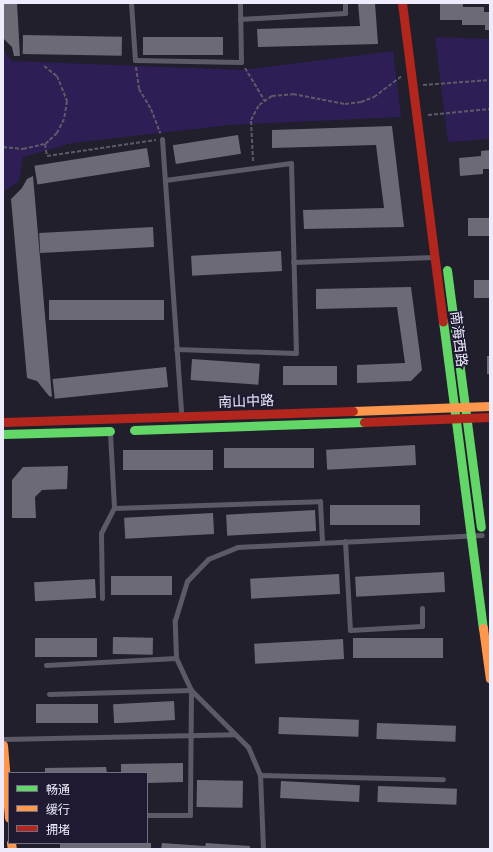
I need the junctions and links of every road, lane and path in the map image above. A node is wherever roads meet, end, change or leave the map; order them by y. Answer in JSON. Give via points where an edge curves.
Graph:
{"nodes":[{"id":1,"x":131,"y":3,"type":"edge"},
{"id":2,"x":240,"y":3,"type":"edge"},
{"id":3,"x":345,"y":3,"type":"edge"},
{"id":4,"x":402,"y":3,"type":"edge"},
{"id":5,"x":414,"y":17,"type":"dead end"},
{"id":6,"x":240,"y":19,"type":"junction"},
{"id":7,"x":135,"y":60,"type":"junction"},
{"id":8,"x":241,"y":62,"type":"junction"},
{"id":9,"x":44,"y":66,"type":"dead end"},
{"id":10,"x":411,"y":69,"type":"junction"},
{"id":11,"x":490,"y":80,"type":"edge"},
{"id":12,"x":423,"y":85,"type":"junction"},
{"id":13,"x":265,"y":101,"type":"junction"},
{"id":14,"x":490,"y":109,"type":"edge"},
{"id":15,"x":426,"y":115,"type":"junction"},
{"id":16,"x":162,"y":139,"type":"junction"},
{"id":17,"x":45,"y":144,"type":"junction"},
{"id":18,"x":3,"y":147,"type":"edge"},
{"id":19,"x":254,"y":168,"type":"junction"},
{"id":20,"x":164,"y":180,"type":"junction"},
{"id":21,"x":435,"y":257,"type":"junction"},
{"id":22,"x":293,"y":262,"type":"junction"},
{"id":23,"x":176,"y":349,"type":"junction"},
{"id":24,"x":490,"y":406,"type":"edge"},
{"id":25,"x":454,"y":407,"type":"junction"},
{"id":26,"x":466,"y":407,"type":"junction"},
{"id":27,"x":490,"y":417,"type":"edge"},
{"id":28,"x":181,"y":418,"type":"junction"},
{"id":29,"x":456,"y":418,"type":"junction"},
{"id":30,"x":468,"y":418,"type":"junction"},
{"id":31,"x":110,"y":420,"type":"junction"},
{"id":32,"x":3,"y":422,"type":"edge"},
{"id":33,"x":118,"y":430,"type":"junction"},
{"id":34,"x":3,"y":434,"type":"edge"},
{"id":35,"x":114,"y":508,"type":"junction"},
{"id":36,"x":472,"y":535,"type":"junction"},
{"id":37,"x":483,"y":538,"type":"joint"},
{"id":38,"x":345,"y":541,"type":"junction"},
{"id":39,"x":322,"y":542,"type":"junction"},
{"id":40,"x":102,"y":598,"type":"dead end"},
{"id":41,"x":422,"y":608,"type":"dead end"},
{"id":42,"x":176,"y":658,"type":"junction"},
{"id":43,"x":46,"y":665,"type":"dead end"},
{"id":44,"x":490,"y":679,"type":"edge"},
{"id":45,"x":191,"y":690,"type":"junction"},
{"id":46,"x":49,"y":694,"type":"dead end"},
{"id":47,"x":189,"y":734,"type":"junction"},
{"id":48,"x":235,"y":734,"type":"junction"},
{"id":49,"x":3,"y":739,"type":"edge"},
{"id":50,"x":3,"y":745,"type":"edge"},
{"id":51,"x":260,"y":776,"type":"junction"},
{"id":52,"x":444,"y":779,"type":"dead end"},
{"id":53,"x":8,"y":806,"type":"edge"},
{"id":54,"x":148,"y":815,"type":"edge"},
{"id":55,"x":263,"y":849,"type":"edge"}],
"edges":[{"from":1,"to":7,"type":"lane"},
{"from":2,"to":6,"type":"lane"},
{"from":3,"to":6,"type":"lane","via":[[345,13]]},
{"from":4,"to":10,"type":"street","name":"南海西路"},
{"from":5,"to":12,"type":"street","name":"南海西路"},
{"from":6,"to":8,"type":"lane"},
{"from":7,"to":8,"type":"lane"},
{"from":7,"to":16,"type":"path","via":[[139,89],[151,109]]},
{"from":8,"to":13,"type":"path"},
{"from":9,"to":17,"type":"path","via":[[57,76],[65,93],[67,111],[57,133]]},
{"from":10,"to":13,"type":"path","via":[[386,90],[361,102],[345,104],[286,94],[272,96]]},
{"from":10,"to":21,"type":"street","name":"南海西路"},
{"from":11,"to":12,"type":"path"},
{"from":12,"to":15,"type":"street","name":"南海西路"},
{"from":13,"to":19,"type":"path","via":[[259,105],[251,120]]},
{"from":14,"to":15,"type":"path"},
{"from":15,"to":26,"type":"street","name":"南海西路"},
{"from":16,"to":17,"type":"path","via":[[47,156]]},
{"from":16,"to":20,"type":"lane"},
{"from":17,"to":18,"type":"path","via":[[23,149]]},
{"from":19,"to":20,"type":"lane"},
{"from":19,"to":22,"type":"lane","via":[[291,164]]},
{"from":20,"to":23,"type":"lane"},
{"from":21,"to":22,"type":"lane"},
{"from":21,"to":25,"type":"street","name":"南海西路"},
{"from":22,"to":23,"type":"lane","via":[[296,353]]},
{"from":23,"to":28,"type":"lane"},
{"from":24,"to":26,"type":"street","name":"南山中路"},
{"from":25,"to":26,"type":"street","name":"南山中路"},
{"from":25,"to":28,"type":"street","name":"南山中路"},
{"from":25,"to":29,"type":"street","name":"南海西路"},
{"from":26,"to":30,"type":"street","name":"南海西路"},
{"from":27,"to":30,"type":"street","name":"南山中路"},
{"from":28,"to":31,"type":"street","name":"南山中路"},
{"from":29,"to":30,"type":"street","name":"南山中路"},
{"from":29,"to":33,"type":"street","name":"南山中路"},
{"from":29,"to":36,"type":"street","name":"南海西路"},
{"from":30,"to":37,"type":"street","name":"南海西路"},
{"from":31,"to":32,"type":"street","name":"南山中路"},
{"from":31,"to":33,"type":"lane"},
{"from":33,"to":34,"type":"street","name":"南山中路"},
{"from":33,"to":35,"type":"lane"},
{"from":35,"to":39,"type":"lane","via":[[320,501]]},
{"from":35,"to":40,"type":"lane","via":[[101,533]]},
{"from":36,"to":37,"type":"lane"},
{"from":36,"to":38,"type":"lane"},
{"from":36,"to":44,"type":"street","name":"南海西路"},
{"from":38,"to":39,"type":"lane"},
{"from":38,"to":41,"type":"lane","via":[[350,630],[422,626]]},
{"from":39,"to":42,"type":"lane","via":[[237,547],[208,559],[187,581],[175,620]]},
{"from":42,"to":43,"type":"lane"},
{"from":42,"to":45,"type":"lane"},
{"from":45,"to":46,"type":"lane"},
{"from":45,"to":47,"type":"lane"},
{"from":45,"to":48,"type":"lane"},
{"from":47,"to":48,"type":"lane"},
{"from":47,"to":49,"type":"lane"},
{"from":47,"to":54,"type":"lane","via":[[190,815]]},
{"from":48,"to":51,"type":"lane","via":[[248,747]]},
{"from":50,"to":53,"type":"street"},
{"from":51,"to":52,"type":"lane"},
{"from":51,"to":55,"type":"lane"}]}
